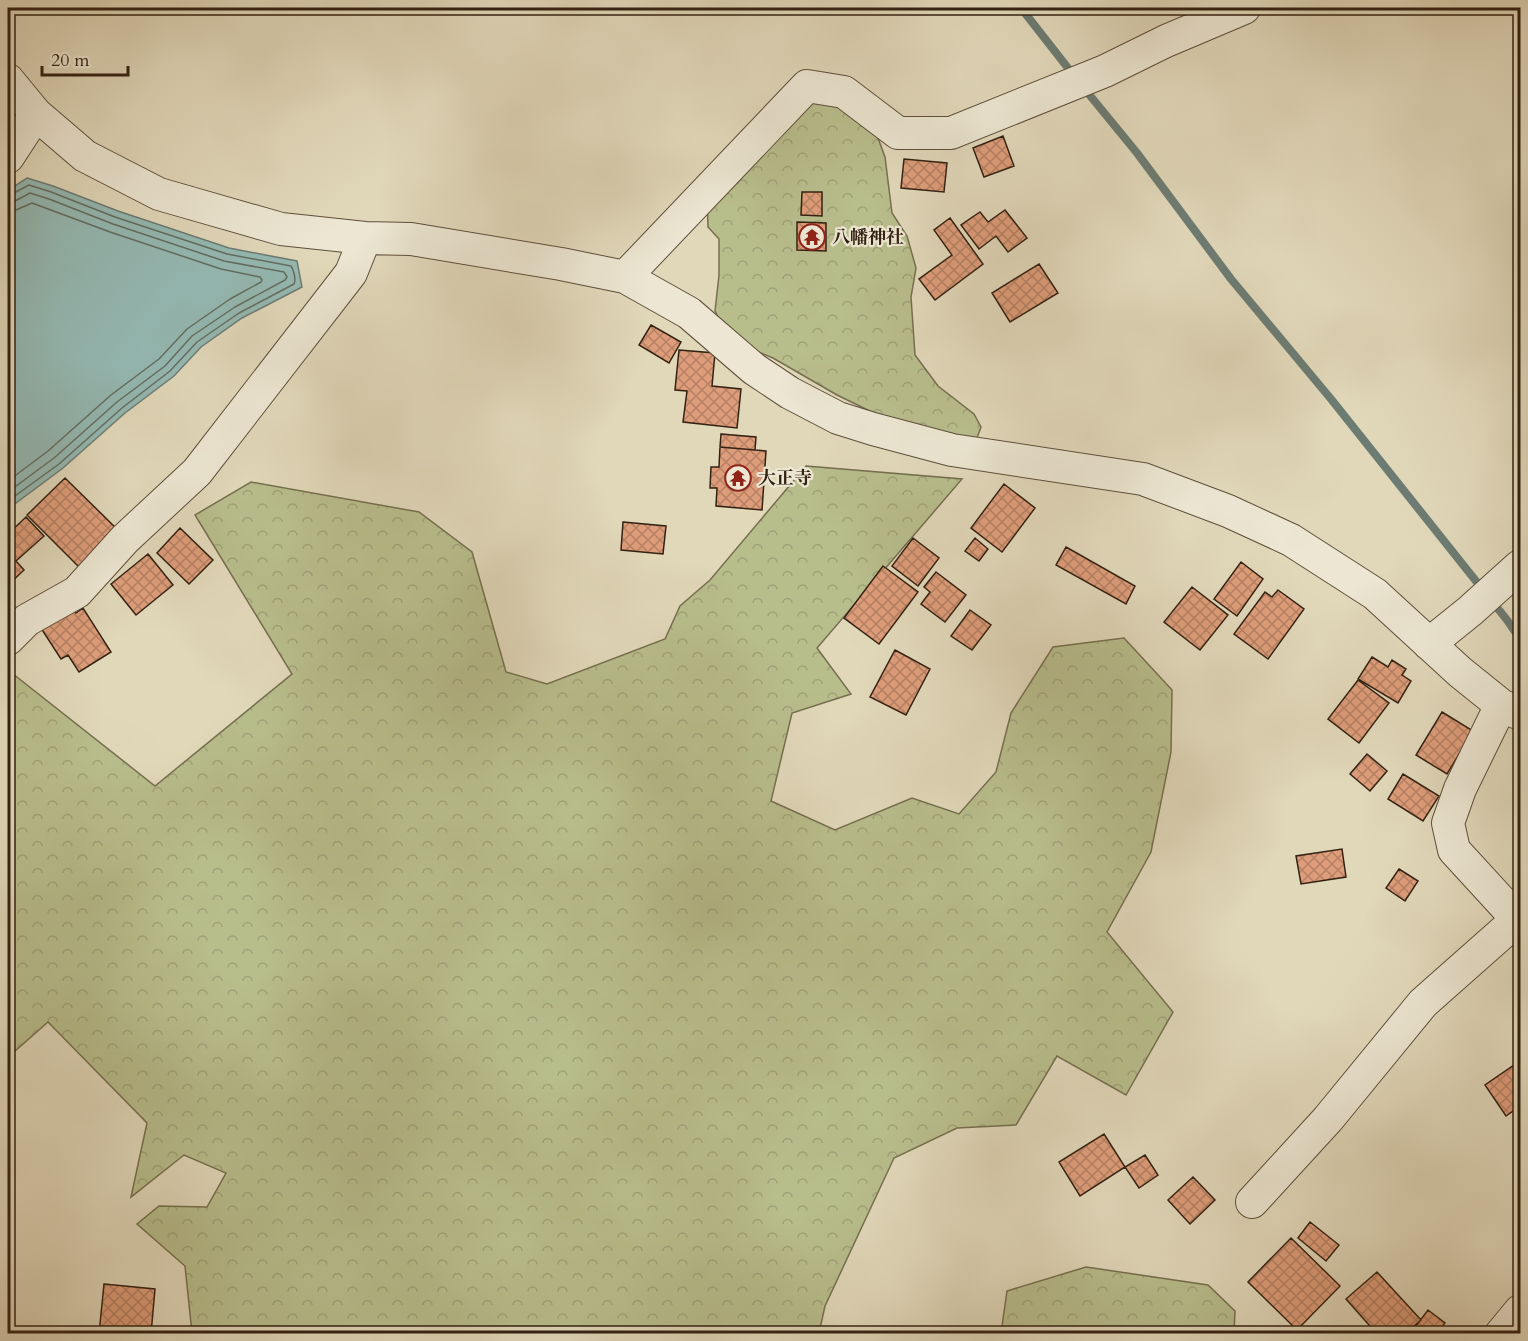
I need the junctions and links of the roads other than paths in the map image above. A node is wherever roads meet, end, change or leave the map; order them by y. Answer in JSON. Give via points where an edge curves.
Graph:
{"nodes":[{"id":1,"x":1244,"y":8,"type":"edge"},
{"id":2,"x":8,"y":80,"type":"edge"},
{"id":3,"x":36,"y":114,"type":"junction"},
{"id":4,"x":8,"y":157,"type":"edge"},
{"id":5,"x":365,"y":238,"type":"junction"},
{"id":6,"x":625,"y":277,"type":"junction"},
{"id":7,"x":1521,"y":566,"type":"edge"},
{"id":8,"x":8,"y":639,"type":"edge"},
{"id":9,"x":1430,"y":645,"type":"junction"},
{"id":10,"x":1511,"y":710,"type":"edge"},
{"id":11,"x":1519,"y":921,"type":"edge"},
{"id":12,"x":1252,"y":1202,"type":"dead end"},
{"id":13,"x":1521,"y":1311,"type":"edge"},
{"id":14,"x":1501,"y":1334,"type":"edge"}],
"edges":[{"from":1,"to":6,"type":"street","via":[[1105,71],[951,133],[898,133],[844,92],[807,86]]},
{"from":2,"to":3,"type":"street"},
{"from":3,"to":4,"type":"street"},
{"from":3,"to":5,"type":"street","via":[[85,156],[159,194],[281,229]]},
{"from":5,"to":6,"type":"street","via":[[422,241]]},
{"from":5,"to":8,"type":"street","via":[[351,273],[197,471],[125,539],[77,592],[27,620]]},
{"from":6,"to":9,"type":"street","via":[[689,313],[754,369],[790,393],[838,418],[952,450],[1143,479],[1228,511],[1291,540],[1375,594]]},
{"from":7,"to":9,"type":"street"},
{"from":9,"to":10,"type":"street"},
{"from":10,"to":11,"type":"street","via":[[1460,789],[1448,823],[1454,850]]},
{"from":11,"to":12,"type":"street","via":[[1423,1003],[1328,1119]]},
{"from":13,"to":14,"type":"street"}]}
